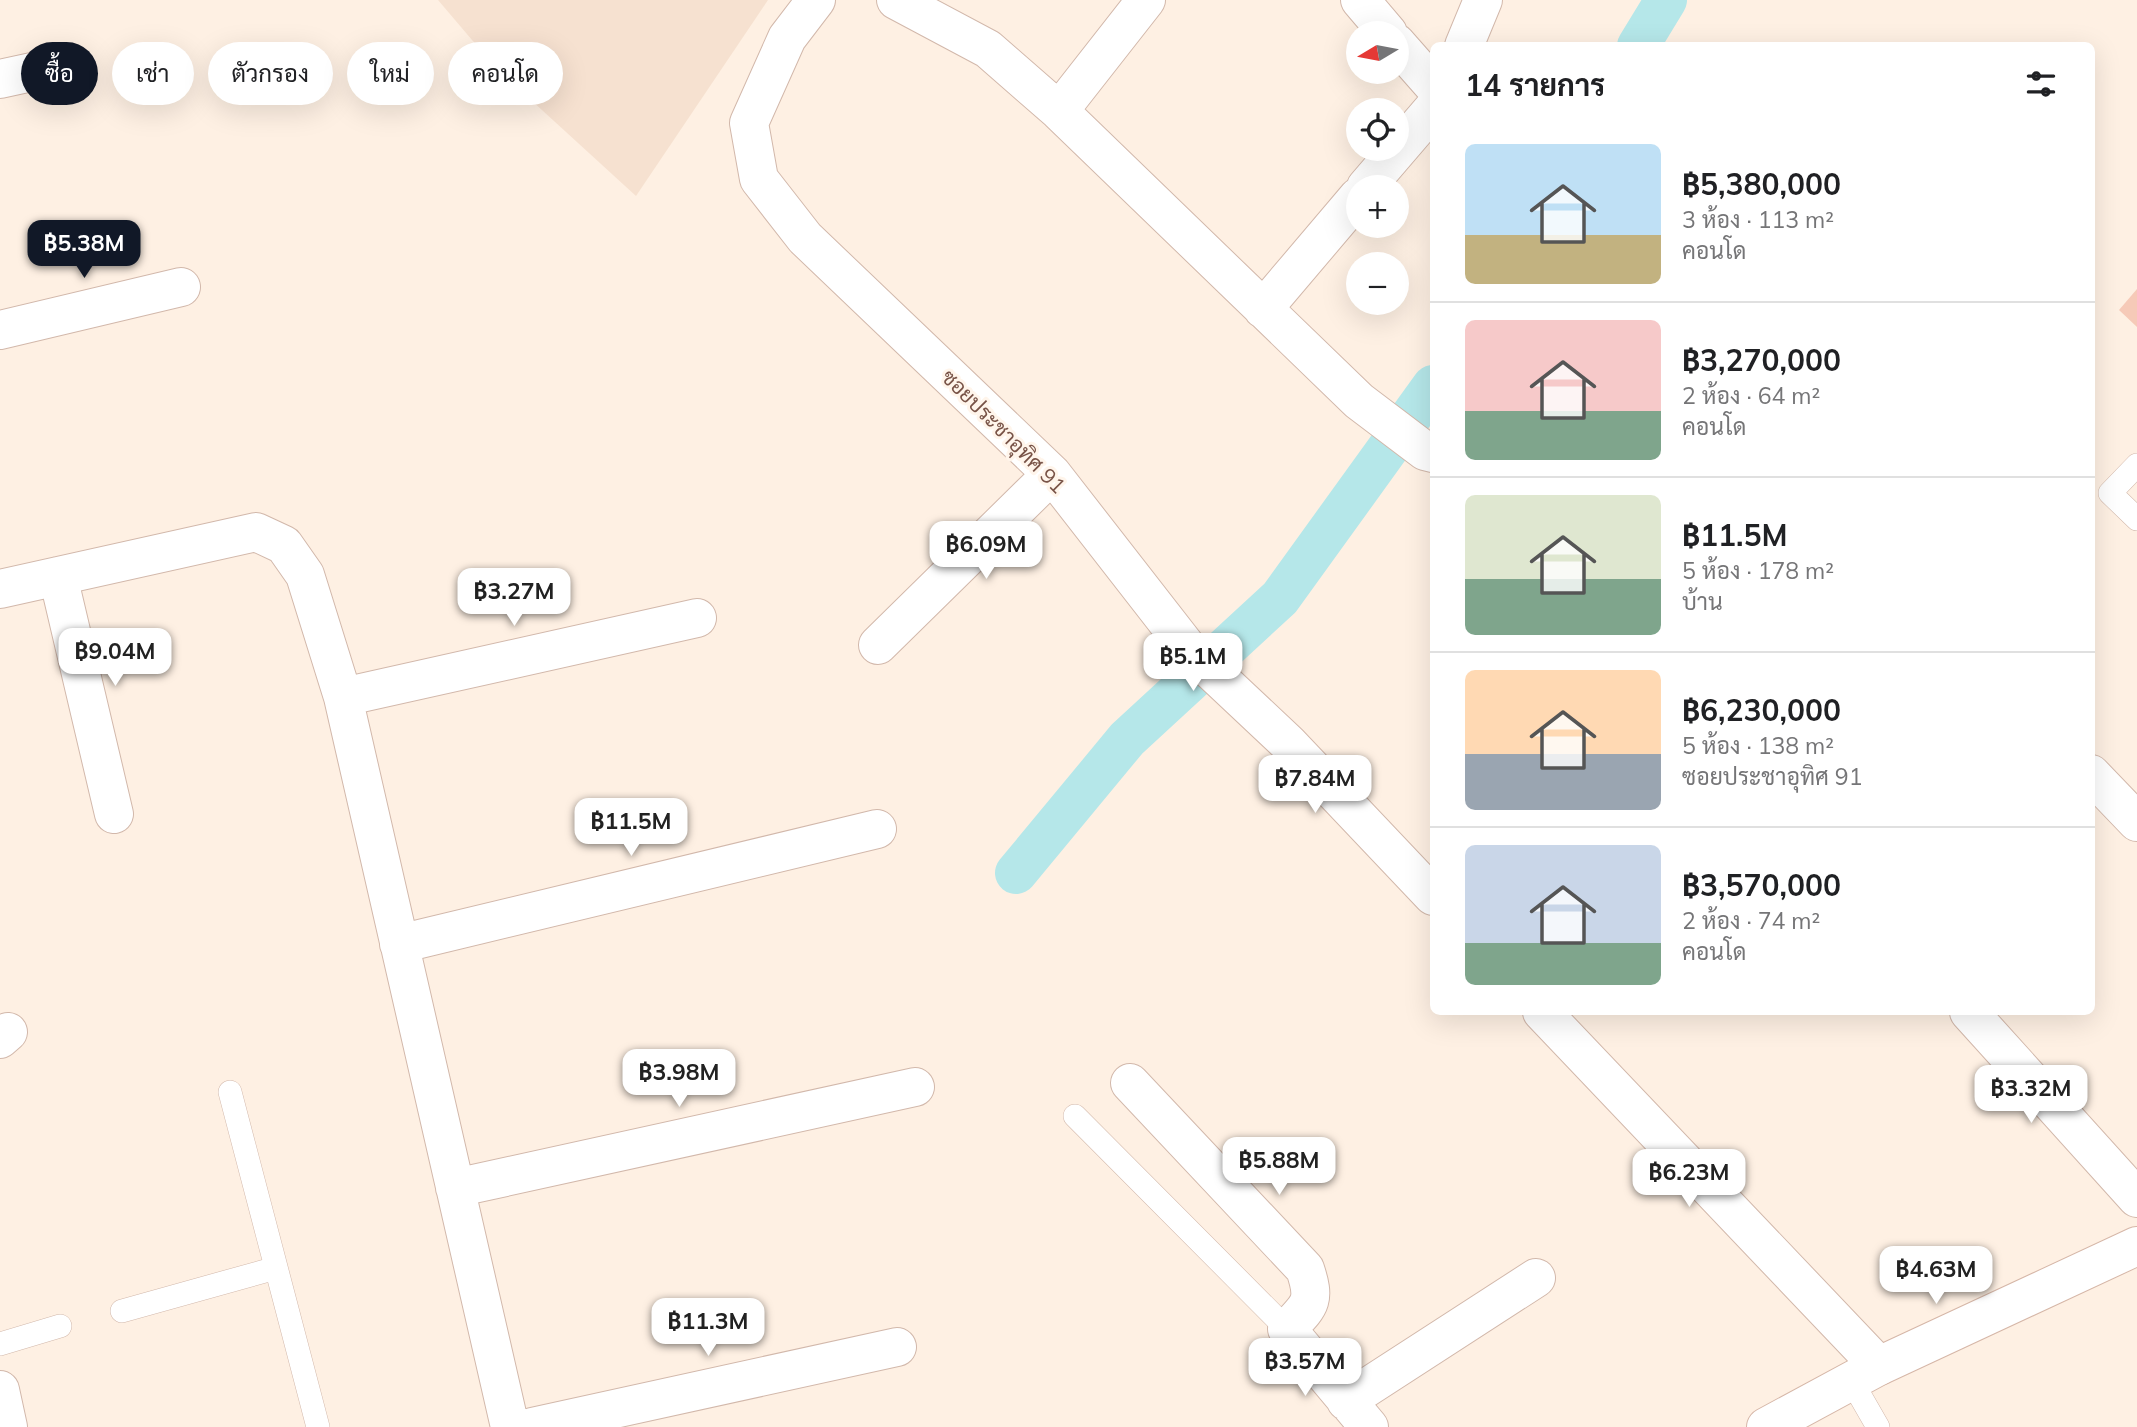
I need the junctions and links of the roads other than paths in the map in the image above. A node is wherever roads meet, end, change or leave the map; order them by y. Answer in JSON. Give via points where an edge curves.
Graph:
{"nodes":[{"id":1,"x":816,"y":0,"type":"edge"},
{"id":2,"x":896,"y":0,"type":"edge"},
{"id":3,"x":1146,"y":0,"type":"edge"},
{"id":4,"x":1360,"y":0,"type":"edge"},
{"id":5,"x":1483,"y":0,"type":"edge"},
{"id":6,"x":1378,"y":21,"type":"edge"},
{"id":7,"x":1466,"y":42,"type":"edge"},
{"id":8,"x":1409,"y":58,"type":"edge"},
{"id":9,"x":21,"y":74,"type":"edge"},
{"id":10,"x":0,"y":79,"type":"edge"},
{"id":11,"x":1430,"y":82,"type":"edge"},
{"id":12,"x":1059,"y":111,"type":"junction"},
{"id":13,"x":1430,"y":112,"type":"edge"},
{"id":14,"x":1376,"y":175,"type":"edge"},
{"id":15,"x":1346,"y":211,"type":"edge"},
{"id":16,"x":181,"y":287,"type":"dead end"},
{"id":17,"x":1263,"y":309,"type":"junction"},
{"id":18,"x":0,"y":330,"type":"edge"},
{"id":19,"x":1429,"y":452,"type":"edge"},
{"id":20,"x":2137,"y":465,"type":"edge"},
{"id":21,"x":1052,"y":474,"type":"junction"},
{"id":22,"x":2137,"y":519,"type":"edge"},
{"id":23,"x":58,"y":576,"type":"junction"},
{"id":24,"x":0,"y":589,"type":"edge"},
{"id":25,"x":697,"y":618,"type":"dead end"},
{"id":26,"x":878,"y":645,"type":"dead end"},
{"id":27,"x":343,"y":697,"type":"junction"},
{"id":28,"x":2095,"y":778,"type":"edge"},
{"id":29,"x":114,"y":814,"type":"dead end"},
{"id":30,"x":2137,"y":822,"type":"edge"},
{"id":31,"x":877,"y":829,"type":"dead end"},
{"id":32,"x":1430,"y":893,"type":"edge"},
{"id":33,"x":399,"y":944,"type":"junction"},
{"id":34,"x":1545,"y":1015,"type":"edge"},
{"id":35,"x":1972,"y":1015,"type":"edge"},
{"id":36,"x":1130,"y":1083,"type":"dead end"},
{"id":37,"x":915,"y":1087,"type":"dead end"},
{"id":38,"x":230,"y":1092,"type":"dead end"},
{"id":39,"x":1075,"y":1116,"type":"dead end"},
{"id":40,"x":455,"y":1188,"type":"junction"},
{"id":41,"x":2137,"y":1198,"type":"edge"},
{"id":42,"x":2137,"y":1245,"type":"edge"},
{"id":43,"x":276,"y":1268,"type":"junction"},
{"id":44,"x":1536,"y":1278,"type":"dead end"},
{"id":45,"x":122,"y":1311,"type":"dead end"},
{"id":46,"x":60,"y":1326,"type":"dead end"},
{"id":47,"x":1287,"y":1329,"type":"junction"},
{"id":48,"x":0,"y":1344,"type":"edge"},
{"id":49,"x":897,"y":1348,"type":"dead end"},
{"id":50,"x":1865,"y":1373,"type":"junction"},
{"id":51,"x":0,"y":1390,"type":"edge"},
{"id":52,"x":1357,"y":1414,"type":"edge"},
{"id":53,"x":8,"y":1427,"type":"edge"},
{"id":54,"x":318,"y":1427,"type":"edge"},
{"id":55,"x":510,"y":1427,"type":"edge"},
{"id":56,"x":532,"y":1427,"type":"edge"},
{"id":57,"x":1766,"y":1427,"type":"edge"},
{"id":58,"x":1878,"y":1427,"type":"edge"}],
"edges":[{"from":1,"to":21,"type":"street","name":"ซอยประชาอุทิศ 91","via":[[787,38],[749,123],[759,179],[805,239]]},
{"from":2,"to":12,"type":"street","via":[[988,49]]},
{"from":3,"to":12,"type":"street"},
{"from":4,"to":6,"type":"street"},
{"from":5,"to":7,"type":"street"},
{"from":8,"to":11,"type":"street"},
{"from":9,"to":10,"type":"street"},
{"from":12,"to":17,"type":"street"},
{"from":13,"to":14,"type":"street"},
{"from":15,"to":17,"type":"street"},
{"from":16,"to":18,"type":"street"},
{"from":17,"to":19,"type":"street","via":[[1359,401]]},
{"from":20,"to":22,"type":"lane","via":[[2110,493]]},
{"from":21,"to":26,"type":"street"},
{"from":21,"to":32,"type":"street","name":"ซอยประชาอุทิศ 91","via":[[1189,650],[1288,743]]},
{"from":23,"to":24,"type":"street"},
{"from":23,"to":27,"type":"street","via":[[256,532],[284,545],[306,575]]},
{"from":23,"to":29,"type":"street"},
{"from":25,"to":27,"type":"street"},
{"from":27,"to":33,"type":"street"},
{"from":28,"to":30,"type":"street"},
{"from":31,"to":33,"type":"street"},
{"from":33,"to":40,"type":"street"},
{"from":34,"to":50,"type":"street"},
{"from":35,"to":41,"type":"street"},
{"from":36,"to":47,"type":"street","via":[[1305,1269],[1312,1290],[1307,1308]]},
{"from":37,"to":40,"type":"street"},
{"from":38,"to":43,"type":"lane"},
{"from":39,"to":47,"type":"lane"},
{"from":40,"to":55,"type":"street"},
{"from":42,"to":50,"type":"street"},
{"from":43,"to":45,"type":"lane"},
{"from":43,"to":54,"type":"lane"},
{"from":44,"to":52,"type":"street"},
{"from":46,"to":48,"type":"lane"},
{"from":47,"to":52,"type":"street"},
{"from":49,"to":56,"type":"street"},
{"from":50,"to":57,"type":"street"},
{"from":50,"to":58,"type":"lane"},
{"from":51,"to":53,"type":"street"}]}
